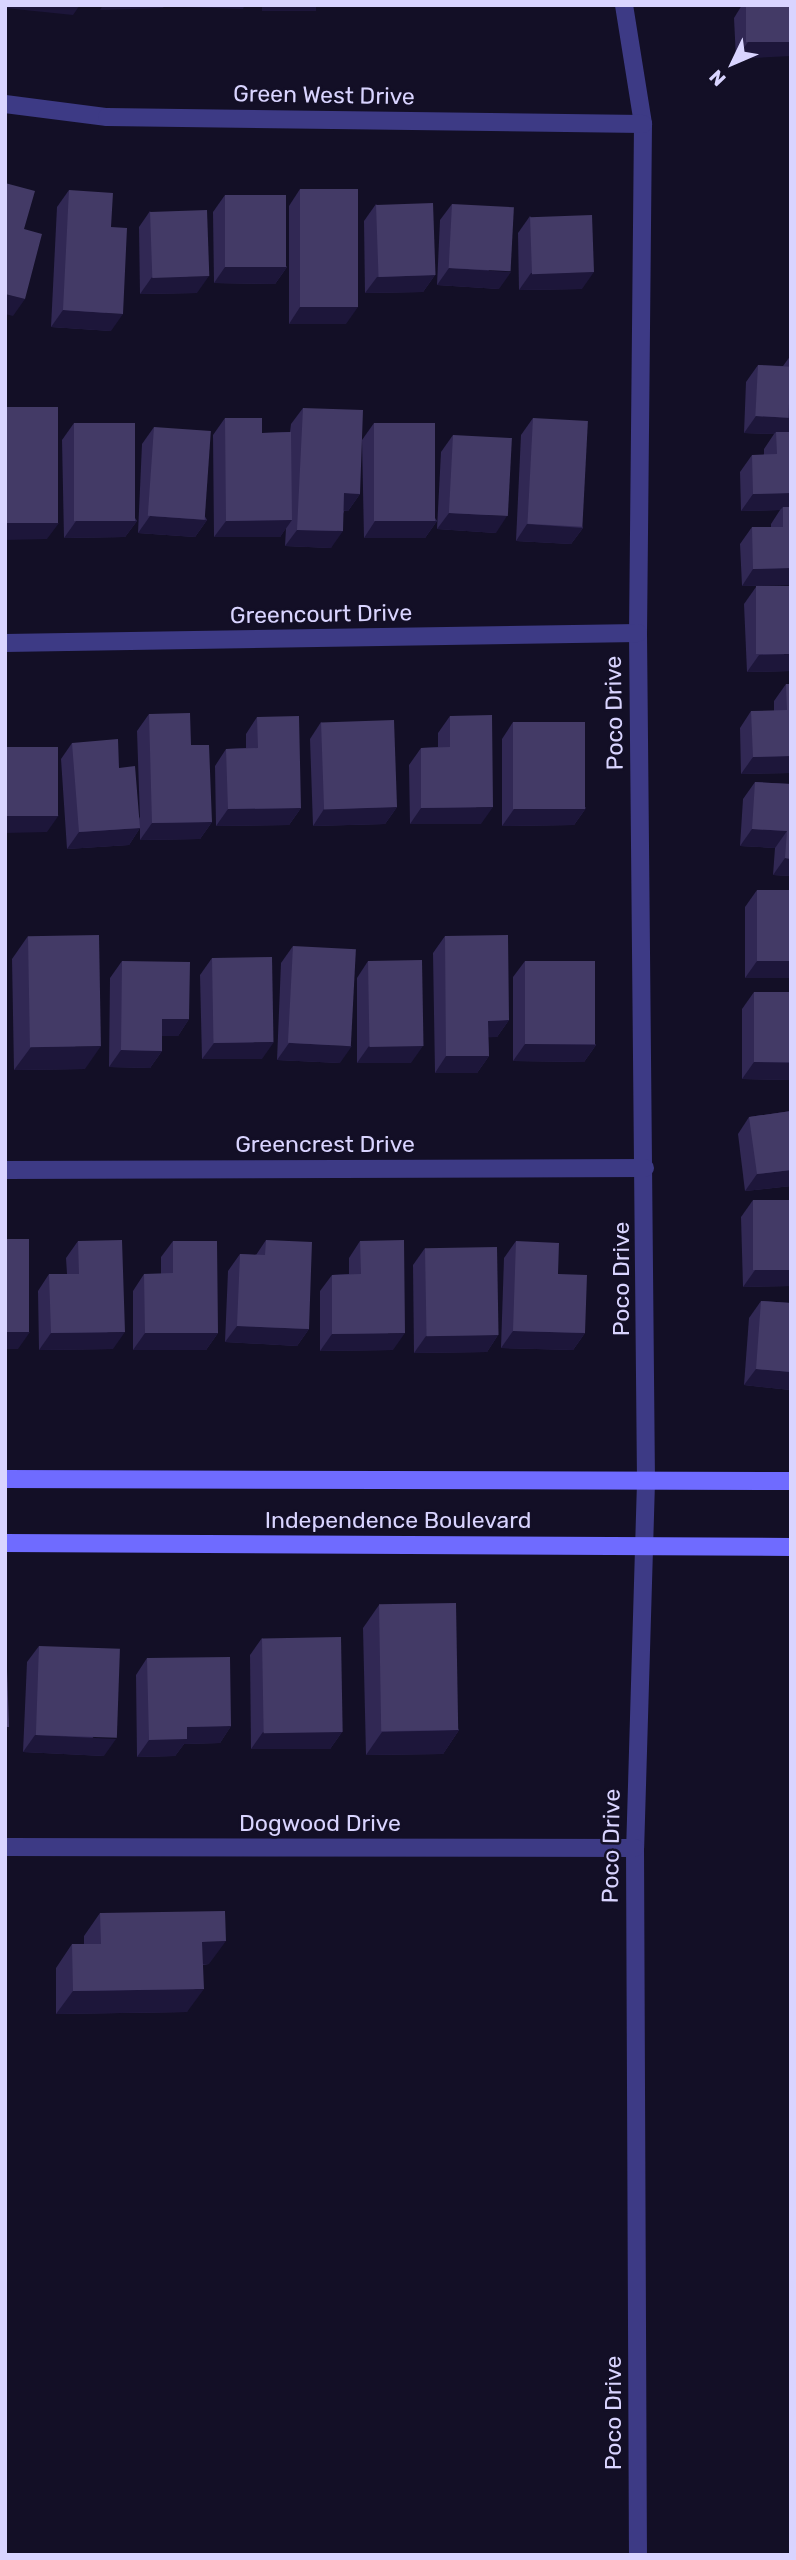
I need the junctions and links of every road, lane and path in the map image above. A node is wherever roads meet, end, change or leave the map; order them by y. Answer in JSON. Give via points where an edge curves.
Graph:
{"nodes":[{"id":1,"x":624,"y":5,"type":"edge"},
{"id":2,"x":5,"y":104,"type":"edge"},
{"id":3,"x":643,"y":124,"type":"junction"},
{"id":4,"x":638,"y":633,"type":"junction"},
{"id":5,"x":5,"y":643,"type":"edge"},
{"id":6,"x":645,"y":1168,"type":"junction"},
{"id":7,"x":5,"y":1170,"type":"edge"},
{"id":8,"x":5,"y":1479,"type":"edge"},
{"id":9,"x":791,"y":1481,"type":"edge"},
{"id":10,"x":646,"y":1482,"type":"junction"},
{"id":11,"x":5,"y":1543,"type":"edge"},
{"id":12,"x":644,"y":1545,"type":"junction"},
{"id":13,"x":791,"y":1547,"type":"edge"},
{"id":14,"x":5,"y":1847,"type":"edge"},
{"id":15,"x":635,"y":1848,"type":"junction"},
{"id":16,"x":638,"y":2555,"type":"edge"}],
"edges":[{"from":1,"to":3,"type":"street","name":"Poco Drive"},
{"from":2,"to":3,"type":"street","name":"Green West Drive","via":[[107,117]]},
{"from":3,"to":4,"type":"street","name":"Poco Drive"},
{"from":4,"to":5,"type":"street","name":"Greencourt Drive"},
{"from":4,"to":6,"type":"street","name":"Poco Drive"},
{"from":6,"to":7,"type":"street","name":"Greencrest Drive"},
{"from":6,"to":10,"type":"street","name":"Poco Drive"},
{"from":8,"to":10,"type":"main road","name":"Independence Boulevard"},
{"from":9,"to":10,"type":"main road","name":"Independence Boulevard"},
{"from":10,"to":12,"type":"street","name":"Poco Drive"},
{"from":11,"to":12,"type":"main road","name":"Independence Boulevard"},
{"from":12,"to":13,"type":"main road","name":"Independence Boulevard"},
{"from":12,"to":15,"type":"street","name":"Poco Drive"},
{"from":14,"to":15,"type":"street","name":"Dogwood Drive"},
{"from":15,"to":16,"type":"street","name":"Poco Drive"}]}
